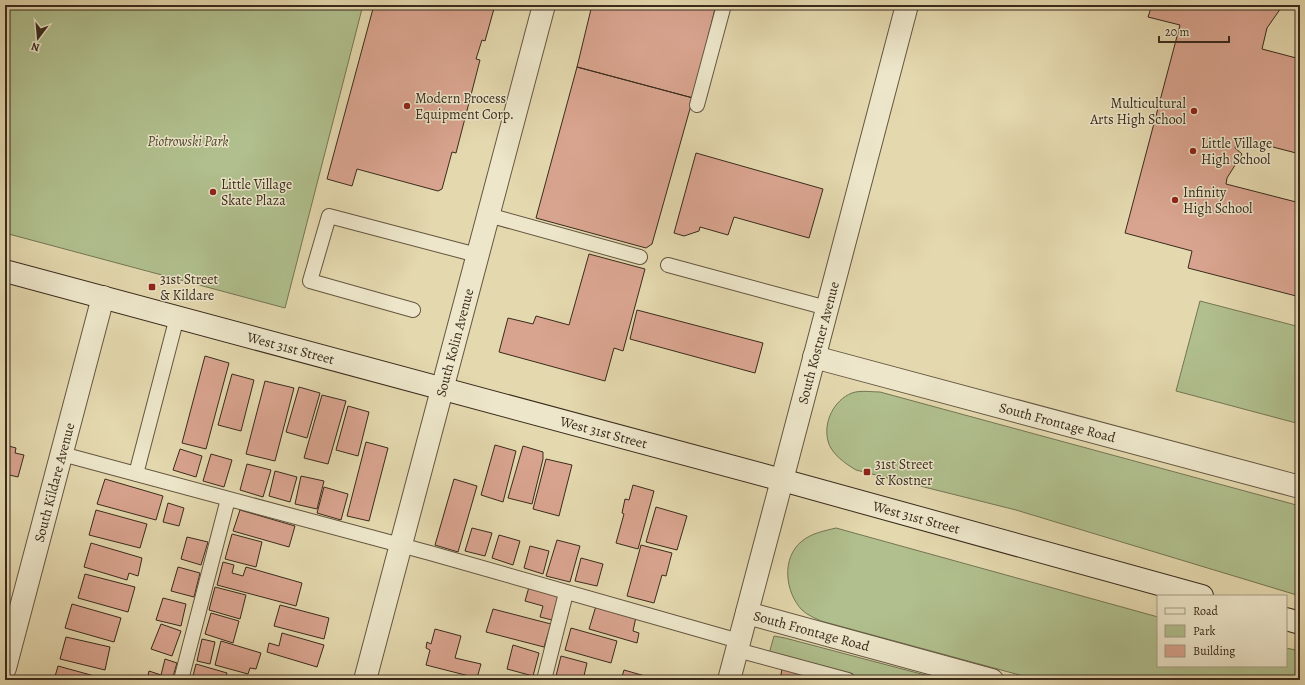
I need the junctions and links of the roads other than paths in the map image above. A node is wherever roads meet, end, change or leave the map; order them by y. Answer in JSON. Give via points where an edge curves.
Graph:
{"nodes":[{"id":1,"x":544,"y":5,"type":"edge"},
{"id":2,"x":724,"y":5,"type":"edge"},
{"id":3,"x":907,"y":5,"type":"edge"},
{"id":4,"x":698,"y":105,"type":"dead end"},
{"id":5,"x":488,"y":215,"type":"junction"},
{"id":6,"x":477,"y":255,"type":"junction"},
{"id":7,"x":640,"y":257,"type":"dead end"},
{"id":8,"x":668,"y":265,"type":"dead end"},
{"id":9,"x":5,"y":271,"type":"edge"},
{"id":10,"x":103,"y":297,"type":"junction"},
{"id":11,"x":827,"y":308,"type":"junction"},
{"id":12,"x":413,"y":310,"type":"dead end"},
{"id":13,"x":177,"y":317,"type":"junction"},
{"id":14,"x":814,"y":357,"type":"junction"},
{"id":15,"x":442,"y":388,"type":"junction"},
{"id":16,"x":62,"y":454,"type":"junction"},
{"id":17,"x":136,"y":474,"type":"junction"},
{"id":18,"x":782,"y":480,"type":"junction"},
{"id":19,"x":1300,"y":487,"type":"edge"},
{"id":20,"x":228,"y":499,"type":"junction"},
{"id":21,"x":400,"y":545,"type":"junction"},
{"id":22,"x":566,"y":593,"type":"junction"},
{"id":23,"x":1198,"y":595,"type":"edge"},
{"id":24,"x":746,"y":613,"type":"junction"},
{"id":25,"x":1287,"y":620,"type":"edge"},
{"id":26,"x":1300,"y":623,"type":"edge"},
{"id":27,"x":738,"y":646,"type":"junction"},
{"id":28,"x":5,"y":668,"type":"edge"},
{"id":29,"x":181,"y":680,"type":"edge"},
{"id":30,"x":365,"y":680,"type":"edge"},
{"id":31,"x":544,"y":680,"type":"edge"},
{"id":32,"x":729,"y":680,"type":"edge"},
{"id":33,"x":848,"y":680,"type":"edge"},
{"id":34,"x":992,"y":680,"type":"edge"}],
"edges":[{"from":1,"to":5,"type":"street","name":"South Kolin Avenue"},
{"from":2,"to":4,"type":"lane"},
{"from":3,"to":11,"type":"street","name":"South Kostner Avenue"},
{"from":5,"to":6,"type":"street","name":"South Kolin Avenue"},
{"from":5,"to":7,"type":"lane"},
{"from":6,"to":12,"type":"lane","via":[[329,216],[310,281]]},
{"from":6,"to":15,"type":"street","name":"South Kolin Avenue"},
{"from":8,"to":11,"type":"lane"},
{"from":9,"to":10,"type":"street","name":"West 31st Street"},
{"from":10,"to":13,"type":"street","name":"West 31st Street"},
{"from":10,"to":16,"type":"street","name":"South Kildare Avenue"},
{"from":11,"to":14,"type":"street","name":"South Kostner Avenue"},
{"from":13,"to":15,"type":"street","name":"West 31st Street"},
{"from":13,"to":17,"type":"lane"},
{"from":14,"to":18,"type":"street","name":"South Kostner Avenue"},
{"from":14,"to":19,"type":"street","name":"South Frontage Road"},
{"from":15,"to":18,"type":"street","name":"West 31st Street"},
{"from":15,"to":21,"type":"street","name":"South Kolin Avenue"},
{"from":16,"to":17,"type":"lane"},
{"from":16,"to":28,"type":"street","name":"South Kildare Avenue"},
{"from":17,"to":20,"type":"lane"},
{"from":18,"to":23,"type":"street","name":"West 31st Street"},
{"from":18,"to":24,"type":"street","name":"South Kostner Avenue"},
{"from":20,"to":21,"type":"lane"},
{"from":20,"to":29,"type":"lane"},
{"from":21,"to":22,"type":"lane"},
{"from":21,"to":30,"type":"street","name":"South Kolin Avenue"},
{"from":22,"to":27,"type":"lane"},
{"from":22,"to":31,"type":"lane"},
{"from":24,"to":27,"type":"street","name":"South Kostner Avenue"},
{"from":24,"to":34,"type":"street","name":"South Frontage Road"},
{"from":25,"to":26,"type":"street"},
{"from":27,"to":32,"type":"street","name":"South Kostner Avenue"},
{"from":27,"to":33,"type":"lane"}]}
